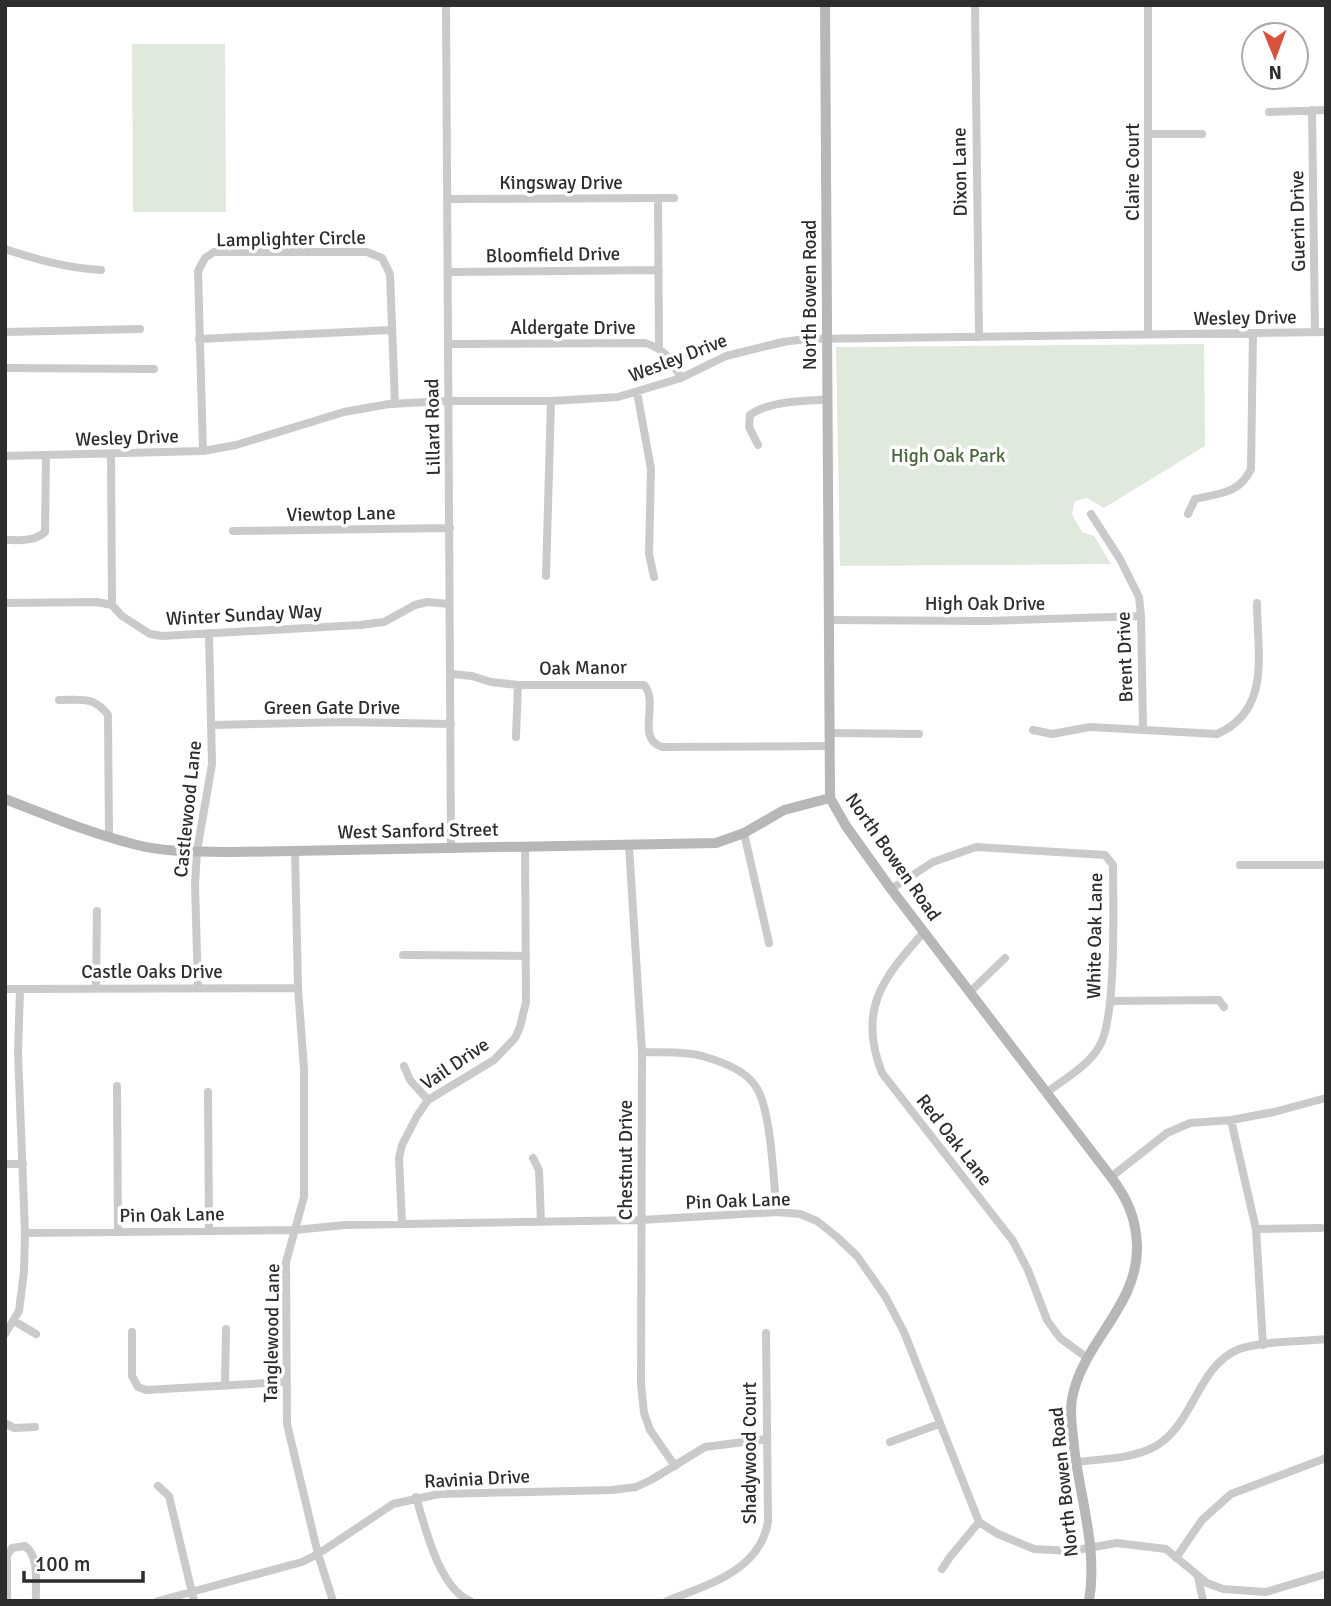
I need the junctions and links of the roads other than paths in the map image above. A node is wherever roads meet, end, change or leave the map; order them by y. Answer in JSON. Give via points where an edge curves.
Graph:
{"nodes":[{"id":1,"x":446,"y":5,"type":"edge"},
{"id":2,"x":825,"y":5,"type":"edge"},
{"id":3,"x":975,"y":5,"type":"edge"},
{"id":4,"x":1148,"y":8,"type":"dead end"},
{"id":5,"x":1312,"y":110,"type":"junction"},
{"id":6,"x":1326,"y":110,"type":"edge"},
{"id":7,"x":1269,"y":112,"type":"dead end"},
{"id":8,"x":1148,"y":134,"type":"junction"},
{"id":9,"x":1202,"y":134,"type":"dead end"},
{"id":10,"x":658,"y":198,"type":"junction"},
{"id":11,"x":674,"y":198,"type":"dead end"},
{"id":12,"x":447,"y":199,"type":"junction"},
{"id":13,"x":5,"y":249,"type":"edge"},
{"id":14,"x":101,"y":270,"type":"dead end"},
{"id":15,"x":659,"y":270,"type":"junction"},
{"id":16,"x":448,"y":272,"type":"junction"},
{"id":17,"x":140,"y":329,"type":"dead end"},
{"id":18,"x":391,"y":330,"type":"junction"},
{"id":19,"x":5,"y":332,"type":"edge"},
{"id":20,"x":1315,"y":332,"type":"junction"},
{"id":21,"x":1326,"y":332,"type":"edge"},
{"id":22,"x":1253,"y":334,"type":"junction"},
{"id":23,"x":1148,"y":335,"type":"junction"},
{"id":24,"x":979,"y":337,"type":"junction"},
{"id":25,"x":199,"y":339,"type":"junction"},
{"id":26,"x":827,"y":339,"type":"junction"},
{"id":27,"x":448,"y":344,"type":"junction"},
{"id":28,"x":659,"y":347,"type":"junction"},
{"id":29,"x":5,"y":368,"type":"edge"},
{"id":30,"x":154,"y":369,"type":"dead end"},
{"id":31,"x":681,"y":378,"type":"junction"},
{"id":32,"x":637,"y":392,"type":"junction"},
{"id":33,"x":828,"y":399,"type":"junction"},
{"id":34,"x":449,"y":401,"type":"junction"},
{"id":35,"x":551,"y":401,"type":"junction"},
{"id":36,"x":394,"y":404,"type":"junction"},
{"id":37,"x":758,"y":445,"type":"dead end"},
{"id":38,"x":203,"y":451,"type":"junction"},
{"id":39,"x":111,"y":455,"type":"junction"},
{"id":40,"x":5,"y":456,"type":"edge"},
{"id":41,"x":46,"y":456,"type":"junction"},
{"id":42,"x":1091,"y":514,"type":"dead end"},
{"id":43,"x":1188,"y":514,"type":"dead end"},
{"id":44,"x":450,"y":528,"type":"junction"},
{"id":45,"x":233,"y":531,"type":"dead end"},
{"id":46,"x":5,"y":540,"type":"edge"},
{"id":47,"x":546,"y":576,"type":"dead end"},
{"id":48,"x":654,"y":577,"type":"dead end"},
{"id":49,"x":5,"y":603,"type":"edge"},
{"id":50,"x":1257,"y":603,"type":"dead end"},
{"id":51,"x":449,"y":604,"type":"junction"},
{"id":52,"x":112,"y":605,"type":"junction"},
{"id":53,"x":1141,"y":616,"type":"junction"},
{"id":54,"x":829,"y":620,"type":"junction"},
{"id":55,"x":209,"y":633,"type":"junction"},
{"id":56,"x":451,"y":674,"type":"junction"},
{"id":57,"x":518,"y":685,"type":"junction"},
{"id":58,"x":59,"y":700,"type":"dead end"},
{"id":59,"x":451,"y":724,"type":"junction"},
{"id":60,"x":212,"y":725,"type":"junction"},
{"id":61,"x":1143,"y":728,"type":"junction"},
{"id":62,"x":1033,"y":730,"type":"dead end"},
{"id":63,"x":830,"y":733,"type":"junction"},
{"id":64,"x":919,"y":734,"type":"dead end"},
{"id":65,"x":516,"y":737,"type":"dead end"},
{"id":66,"x":831,"y":746,"type":"junction"},
{"id":67,"x":830,"y":798,"type":"junction"},
{"id":68,"x":5,"y":799,"type":"edge"},
{"id":69,"x":744,"y":833,"type":"junction"},
{"id":70,"x":109,"y":836,"type":"junction"},
{"id":71,"x":525,"y":846,"type":"junction"},
{"id":72,"x":628,"y":846,"type":"junction"},
{"id":73,"x":451,"y":848,"type":"junction"},
{"id":74,"x":198,"y":851,"type":"junction"},
{"id":75,"x":295,"y":851,"type":"junction"},
{"id":76,"x":1240,"y":864,"type":"dead end"},
{"id":77,"x":1326,"y":865,"type":"edge"},
{"id":78,"x":891,"y":889,"type":"junction"},
{"id":79,"x":97,"y":911,"type":"dead end"},
{"id":80,"x":924,"y":932,"type":"junction"},
{"id":81,"x":769,"y":943,"type":"dead end"},
{"id":82,"x":403,"y":956,"type":"dead end"},
{"id":83,"x":526,"y":956,"type":"junction"},
{"id":84,"x":1005,"y":958,"type":"dead end"},
{"id":85,"x":96,"y":988,"type":"junction"},
{"id":86,"x":198,"y":988,"type":"junction"},
{"id":87,"x":298,"y":988,"type":"junction"},
{"id":88,"x":5,"y":989,"type":"edge"},
{"id":89,"x":20,"y":989,"type":"junction"},
{"id":90,"x":970,"y":992,"type":"junction"},
{"id":91,"x":1111,"y":1002,"type":"junction"},
{"id":92,"x":1224,"y":1007,"type":"dead end"},
{"id":93,"x":642,"y":1052,"type":"junction"},
{"id":94,"x":404,"y":1066,"type":"dead end"},
{"id":95,"x":117,"y":1086,"type":"dead end"},
{"id":96,"x":208,"y":1093,"type":"dead end"},
{"id":97,"x":1046,"y":1093,"type":"junction"},
{"id":98,"x":1326,"y":1098,"type":"edge"},
{"id":99,"x":428,"y":1100,"type":"junction"},
{"id":100,"x":1231,"y":1120,"type":"junction"},
{"id":101,"x":533,"y":1158,"type":"dead end"},
{"id":102,"x":5,"y":1164,"type":"edge"},
{"id":103,"x":23,"y":1164,"type":"junction"},
{"id":104,"x":1111,"y":1177,"type":"junction"},
{"id":105,"x":777,"y":1212,"type":"junction"},
{"id":106,"x":641,"y":1220,"type":"junction"},
{"id":107,"x":541,"y":1222,"type":"junction"},
{"id":108,"x":402,"y":1224,"type":"junction"},
{"id":109,"x":1321,"y":1228,"type":"dead end"},
{"id":110,"x":1256,"y":1229,"type":"junction"},
{"id":111,"x":295,"y":1230,"type":"junction"},
{"id":112,"x":209,"y":1231,"type":"junction"},
{"id":113,"x":118,"y":1232,"type":"junction"},
{"id":114,"x":25,"y":1233,"type":"junction"},
{"id":115,"x":14,"y":1321,"type":"junction"},
{"id":116,"x":226,"y":1329,"type":"dead end"},
{"id":117,"x":132,"y":1332,"type":"dead end"},
{"id":118,"x":766,"y":1333,"type":"dead end"},
{"id":119,"x":5,"y":1334,"type":"edge"},
{"id":120,"x":36,"y":1334,"type":"dead end"},
{"id":121,"x":1326,"y":1339,"type":"edge"},
{"id":122,"x":1263,"y":1345,"type":"junction"},
{"id":123,"x":1086,"y":1357,"type":"junction"},
{"id":124,"x":286,"y":1382,"type":"junction"},
{"id":125,"x":225,"y":1385,"type":"junction"},
{"id":126,"x":5,"y":1423,"type":"edge"},
{"id":127,"x":939,"y":1424,"type":"junction"},
{"id":128,"x":35,"y":1427,"type":"dead end"},
{"id":129,"x":767,"y":1439,"type":"junction"},
{"id":130,"x":890,"y":1442,"type":"dead end"},
{"id":131,"x":1326,"y":1458,"type":"edge"},
{"id":132,"x":1076,"y":1462,"type":"junction"},
{"id":133,"x":676,"y":1466,"type":"junction"},
{"id":134,"x":159,"y":1486,"type":"dead end"},
{"id":135,"x":416,"y":1497,"type":"junction"},
{"id":136,"x":979,"y":1522,"type":"junction"},
{"id":137,"x":1090,"y":1548,"type":"junction"},
{"id":138,"x":318,"y":1554,"type":"junction"},
{"id":139,"x":1176,"y":1558,"type":"junction"},
{"id":140,"x":942,"y":1569,"type":"dead end"},
{"id":141,"x":1326,"y":1574,"type":"edge"},
{"id":142,"x":1198,"y":1577,"type":"junction"},
{"id":143,"x":192,"y":1597,"type":"edge"},
{"id":144,"x":7,"y":1601,"type":"edge"},
{"id":145,"x":36,"y":1601,"type":"edge"},
{"id":146,"x":158,"y":1601,"type":"edge"},
{"id":147,"x":333,"y":1601,"type":"edge"},
{"id":148,"x":470,"y":1601,"type":"edge"},
{"id":149,"x":667,"y":1601,"type":"edge"},
{"id":150,"x":1090,"y":1601,"type":"edge"},
{"id":151,"x":1203,"y":1601,"type":"edge"}],
"edges":[{"from":1,"to":12,"type":"street","name":"Lillard Road"},
{"from":2,"to":26,"type":"street","name":"North Bowen Road"},
{"from":3,"to":24,"type":"street","name":"Dixon Lane"},
{"from":4,"to":8,"type":"street","name":"Claire Court"},
{"from":5,"to":6,"type":"street"},
{"from":5,"to":7,"type":"street"},
{"from":5,"to":20,"type":"street","name":"Guerin Drive"},
{"from":8,"to":9,"type":"street"},
{"from":8,"to":23,"type":"street","name":"Claire Court"},
{"from":10,"to":11,"type":"street","name":"Kingsway Drive"},
{"from":10,"to":12,"type":"street","name":"Kingsway Drive"},
{"from":10,"to":15,"type":"street"},
{"from":12,"to":16,"type":"street","name":"Lillard Road"},
{"from":13,"to":14,"type":"street","via":[[71,268]]},
{"from":15,"to":16,"type":"street","name":"Bloomfield Drive"},
{"from":15,"to":28,"type":"street"},
{"from":16,"to":27,"type":"street","name":"Lillard Road"},
{"from":17,"to":19,"type":"street"},
{"from":18,"to":25,"type":"street"},
{"from":18,"to":25,"type":"street","name":"Lamplighter Circle","via":[[390,274],[375,254],[214,252],[198,271]]},
{"from":18,"to":36,"type":"street","name":"Lamplighter Circle"},
{"from":20,"to":21,"type":"street","name":"Wesley Drive"},
{"from":20,"to":22,"type":"street","name":"Wesley Drive"},
{"from":22,"to":23,"type":"street","name":"Wesley Drive"},
{"from":22,"to":43,"type":"street","via":[[1251,470],[1237,488],[1195,499]]},
{"from":23,"to":24,"type":"street","name":"Wesley Drive"},
{"from":24,"to":26,"type":"street","name":"Wesley Drive"},
{"from":25,"to":38,"type":"street","name":"Lamplighter Circle"},
{"from":26,"to":31,"type":"street","name":"Wesley Drive","via":[[783,342],[726,356]]},
{"from":26,"to":33,"type":"street","name":"North Bowen Road"},
{"from":27,"to":28,"type":"street","name":"Aldergate Drive","via":[[645,343]]},
{"from":27,"to":34,"type":"street","name":"Lillard Road"},
{"from":28,"to":31,"type":"street","name":"Aldergate Drive"},
{"from":29,"to":30,"type":"street"},
{"from":31,"to":32,"type":"street","name":"Wesley Drive"},
{"from":32,"to":35,"type":"street","name":"Wesley Drive"},
{"from":32,"to":48,"type":"street","via":[[652,469],[649,554]]},
{"from":33,"to":37,"type":"street","via":[[755,411],[748,422]]},
{"from":33,"to":54,"type":"street","name":"North Bowen Road"},
{"from":34,"to":35,"type":"street","name":"Wesley Drive"},
{"from":34,"to":36,"type":"street","name":"Wesley Drive"},
{"from":34,"to":44,"type":"street","name":"Lillard Road"},
{"from":35,"to":47,"type":"street"},
{"from":36,"to":38,"type":"street","name":"Wesley Drive","via":[[344,412]]},
{"from":38,"to":39,"type":"street","name":"Wesley Drive"},
{"from":39,"to":41,"type":"street","name":"Wesley Drive"},
{"from":39,"to":52,"type":"street"},
{"from":40,"to":41,"type":"street","name":"Wesley Drive"},
{"from":41,"to":46,"type":"street","via":[[45,532],[31,540]]},
{"from":42,"to":53,"type":"street","name":"Brent Drive","via":[[1135,585]]},
{"from":44,"to":45,"type":"street","name":"Viewtop Lane"},
{"from":44,"to":51,"type":"street","name":"Lillard Road"},
{"from":49,"to":52,"type":"street"},
{"from":50,"to":61,"type":"street","via":[[1257,689],[1243,718],[1217,734]]},
{"from":51,"to":55,"type":"street","name":"Winter Sunday Way","via":[[427,602],[372,623]]},
{"from":51,"to":56,"type":"street","name":"Lillard Road"},
{"from":52,"to":55,"type":"street","name":"Winter Sunday Way","via":[[150,634]]},
{"from":53,"to":54,"type":"street","name":"High Oak Drive"},
{"from":53,"to":61,"type":"street","name":"Brent Drive"},
{"from":54,"to":63,"type":"street","name":"North Bowen Road"},
{"from":55,"to":60,"type":"street","name":"Castlewood Lane"},
{"from":56,"to":57,"type":"street","name":"Oak Manor"},
{"from":56,"to":59,"type":"street","name":"Lillard Road"},
{"from":57,"to":65,"type":"street"},
{"from":57,"to":66,"type":"street","name":"Oak Manor","via":[[644,685],[651,695],[649,736],[662,747]]},
{"from":58,"to":70,"type":"street","via":[[92,700],[108,715]]},
{"from":59,"to":60,"type":"street","name":"Green Gate Drive"},
{"from":59,"to":73,"type":"street","name":"Lillard Road"},
{"from":60,"to":74,"type":"street","name":"Castlewood Lane","via":[[212,764]]},
{"from":61,"to":62,"type":"street","via":[[1090,727],[1052,734]]},
{"from":63,"to":64,"type":"street"},
{"from":63,"to":66,"type":"street","name":"North Bowen Road"},
{"from":66,"to":67,"type":"street","name":"North Bowen Road"},
{"from":67,"to":69,"type":"street","name":"West Sanford Street","via":[[784,810]]},
{"from":67,"to":78,"type":"street","name":"North Bowen Road"},
{"from":68,"to":70,"type":"street","name":"West Sanford Street"},
{"from":69,"to":72,"type":"street","name":"West Sanford Street","via":[[716,843]]},
{"from":69,"to":81,"type":"street"},
{"from":70,"to":74,"type":"street","name":"West Sanford Street","via":[[150,847]]},
{"from":71,"to":72,"type":"street","name":"West Sanford Street"},
{"from":71,"to":73,"type":"street","name":"West Sanford Street"},
{"from":71,"to":83,"type":"street","name":"Vail Drive"},
{"from":72,"to":93,"type":"street","name":"Chestnut Drive"},
{"from":73,"to":75,"type":"street","name":"West Sanford Street"},
{"from":74,"to":75,"type":"street","name":"West Sanford Street"},
{"from":74,"to":86,"type":"street","name":"Castlewood Lane"},
{"from":75,"to":87,"type":"street","name":"Tanglewood Lane"},
{"from":76,"to":77,"type":"street"},
{"from":78,"to":80,"type":"street","name":"North Bowen Road"},
{"from":78,"to":91,"type":"street","name":"White Oak Lane","via":[[933,862],[976,847],[1104,855],[1113,865]]},
{"from":79,"to":85,"type":"street"},
{"from":80,"to":90,"type":"street","name":"North Bowen Road"},
{"from":80,"to":123,"type":"street","name":"Red Oak Lane","via":[[881,986],[874,1007],[875,1055],[882,1073],[1013,1241],[1047,1320],[1060,1338]]},
{"from":82,"to":83,"type":"street"},
{"from":83,"to":99,"type":"street","name":"Vail Drive","via":[[526,1002],[515,1038],[494,1060]]},
{"from":84,"to":90,"type":"street"},
{"from":85,"to":86,"type":"street","name":"Castle Oaks Drive"},
{"from":85,"to":89,"type":"street","name":"Castle Oaks Drive"},
{"from":86,"to":87,"type":"street","name":"Castle Oaks Drive"},
{"from":87,"to":111,"type":"street","name":"Tanglewood Lane","via":[[304,1069],[304,1197]]},
{"from":88,"to":89,"type":"street","name":"Castle Oaks Drive"},
{"from":89,"to":103,"type":"street"},
{"from":90,"to":97,"type":"street","name":"North Bowen Road"},
{"from":91,"to":92,"type":"street","via":[[1219,1000]]},
{"from":91,"to":97,"type":"street","name":"White Oak Lane","via":[[1100,1047]]},
{"from":93,"to":105,"type":"street","via":[[702,1056],[728,1065],[757,1087],[764,1104]]},
{"from":93,"to":106,"type":"street","name":"Chestnut Drive"},
{"from":94,"to":99,"type":"street"},
{"from":95,"to":113,"type":"street"},
{"from":96,"to":112,"type":"street"},
{"from":97,"to":104,"type":"street","name":"North Bowen Road"},
{"from":98,"to":100,"type":"street"},
{"from":99,"to":108,"type":"street","name":"Vail Drive","via":[[402,1144],[399,1158]]},
{"from":100,"to":104,"type":"street","via":[[1190,1123],[1167,1133]]},
{"from":100,"to":110,"type":"street"},
{"from":101,"to":107,"type":"street","via":[[539,1170]]},
{"from":102,"to":103,"type":"street"},
{"from":103,"to":114,"type":"street"},
{"from":104,"to":123,"type":"street","name":"North Bowen Road","via":[[1124,1194],[1136,1230],[1135,1274],[1117,1313]]},
{"from":105,"to":106,"type":"street","name":"Pin Oak Lane"},
{"from":105,"to":127,"type":"street","name":"Pin Oak Lane","via":[[817,1221],[857,1256],[904,1332]]},
{"from":106,"to":107,"type":"street","name":"Pin Oak Lane"},
{"from":106,"to":133,"type":"street","name":"Chestnut Drive","via":[[644,1412],[650,1430]]},
{"from":107,"to":108,"type":"street","name":"Pin Oak Lane"},
{"from":108,"to":111,"type":"street","name":"Pin Oak Lane"},
{"from":109,"to":110,"type":"street"},
{"from":110,"to":122,"type":"street"},
{"from":111,"to":112,"type":"street","name":"Pin Oak Lane"},
{"from":111,"to":124,"type":"street","name":"Tanglewood Lane","via":[[286,1262]]},
{"from":112,"to":113,"type":"street","name":"Pin Oak Lane"},
{"from":113,"to":114,"type":"street","name":"Pin Oak Lane"},
{"from":114,"to":115,"type":"street","via":[[23,1291]]},
{"from":115,"to":119,"type":"street"},
{"from":115,"to":120,"type":"street"},
{"from":116,"to":125,"type":"street"},
{"from":117,"to":125,"type":"street","via":[[132,1376],[138,1387]]},
{"from":118,"to":129,"type":"street","name":"Shadywood Court"},
{"from":121,"to":122,"type":"street"},
{"from":122,"to":132,"type":"street","via":[[1241,1349],[1212,1371],[1169,1438],[1134,1454]]},
{"from":123,"to":132,"type":"street","name":"North Bowen Road","via":[[1070,1414]]},
{"from":124,"to":125,"type":"street"},
{"from":124,"to":138,"type":"street","name":"Tanglewood Lane","via":[[291,1447]]},
{"from":126,"to":128,"type":"street","via":[[13,1428]]},
{"from":127,"to":130,"type":"street"},
{"from":127,"to":136,"type":"street","name":"Pin Oak Lane"},
{"from":129,"to":133,"type":"street","name":"Ravinia Drive","via":[[705,1447]]},
{"from":129,"to":149,"type":"street","name":"Shadywood Court","via":[[768,1522],[762,1544],[733,1574]]},
{"from":131,"to":139,"type":"street","via":[[1231,1494],[1202,1520]]},
{"from":132,"to":137,"type":"street","name":"North Bowen Road"},
{"from":133,"to":135,"type":"street","name":"Ravinia Drive","via":[[636,1487],[612,1490]]},
{"from":134,"to":143,"type":"street","via":[[169,1496]]},
{"from":135,"to":138,"type":"street","name":"Ravinia Drive","via":[[393,1504]]},
{"from":135,"to":148,"type":"street","via":[[433,1552],[455,1590]]},
{"from":136,"to":137,"type":"street","via":[[1034,1549]]},
{"from":136,"to":140,"type":"street"},
{"from":137,"to":139,"type":"street","via":[[1117,1543],[1166,1549]]},
{"from":137,"to":150,"type":"street","name":"North Bowen Road"},
{"from":138,"to":143,"type":"street","name":"Ravinia Drive"},
{"from":138,"to":147,"type":"street","name":"Tanglewood Lane"},
{"from":139,"to":142,"type":"street"},
{"from":141,"to":142,"type":"street","via":[[1266,1592],[1223,1589]]},
{"from":142,"to":151,"type":"street"},
{"from":143,"to":146,"type":"street","name":"Ravinia Drive"},
{"from":144,"to":145,"type":"street","via":[[7,1556],[12,1548],[24,1546],[32,1551],[35,1564]]}]}
